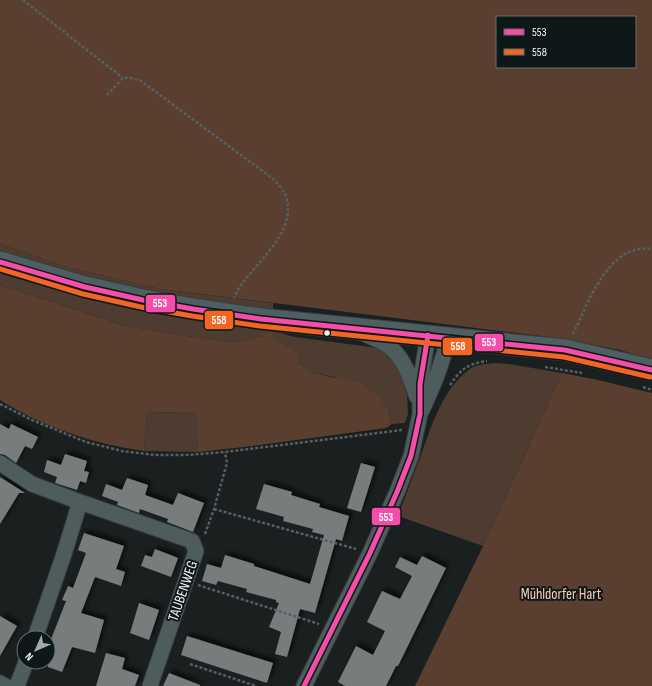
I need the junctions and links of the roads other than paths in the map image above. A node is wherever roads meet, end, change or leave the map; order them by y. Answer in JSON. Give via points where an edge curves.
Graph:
{"nodes":[{"id":1,"x":0,"y":262,"type":"edge"},
{"id":2,"x":351,"y":328,"type":"junction"},
{"id":3,"x":438,"y":336,"type":"junction"},
{"id":4,"x":652,"y":370,"type":"edge"},
{"id":5,"x":419,"y":416,"type":"junction"},
{"id":6,"x":0,"y":463,"type":"edge"},
{"id":7,"x":80,"y":502,"type":"junction"},
{"id":8,"x":38,"y":630,"type":"edge"},
{"id":9,"x":23,"y":670,"type":"edge"},
{"id":10,"x":17,"y":686,"type":"edge"},
{"id":11,"x":150,"y":686,"type":"edge"},
{"id":12,"x":304,"y":686,"type":"edge"}],
"edges":[{"from":1,"to":2,"type":"main road","via":[[78,285],[143,300],[226,314]]},
{"from":2,"to":3,"type":"main road"},
{"from":2,"to":5,"type":"street","via":[[382,342],[402,361],[410,375]]},
{"from":3,"to":4,"type":"main road","via":[[566,350]]},
{"from":3,"to":5,"type":"street","via":[[445,353],[434,386]]},
{"from":5,"to":12,"type":"street","via":[[411,456],[397,492],[370,553]]},
{"from":6,"to":7,"type":"street","name":"TAUBENWEG","via":[[32,484]]},
{"from":7,"to":8,"type":"street"},
{"from":7,"to":11,"type":"street","name":"TAUBENWEG","via":[[192,541],[195,547],[196,551]]},
{"from":9,"to":10,"type":"street"}]}
